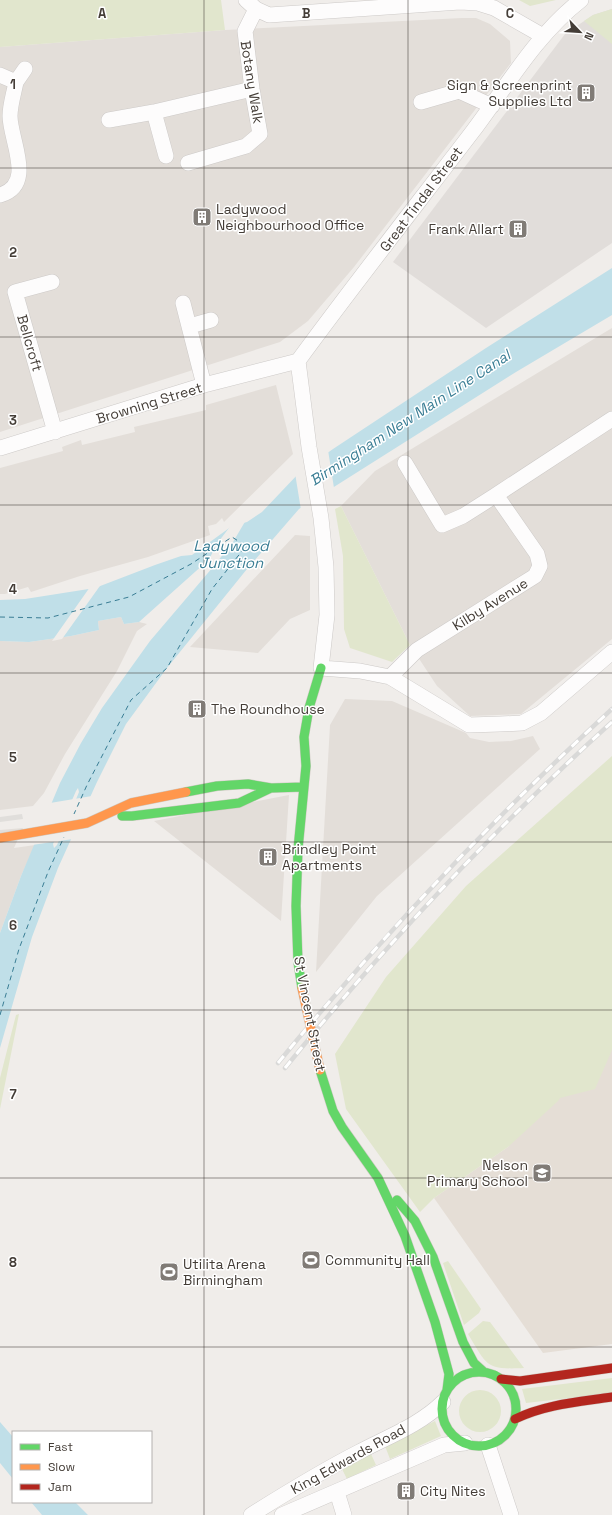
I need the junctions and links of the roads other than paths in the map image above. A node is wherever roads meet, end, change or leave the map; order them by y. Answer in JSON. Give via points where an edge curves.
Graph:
{"nodes":[{"id":1,"x":580,"y":0,"type":"edge"},
{"id":2,"x":429,"y":2,"type":"edge"},
{"id":3,"x":251,"y":4,"type":"edge"},
{"id":4,"x":543,"y":36,"type":"junction"},
{"id":5,"x":26,"y":69,"type":"dead end"},
{"id":6,"x":0,"y":75,"type":"edge"},
{"id":7,"x":16,"y":82,"type":"junction"},
{"id":8,"x":252,"y":89,"type":"junction"},
{"id":9,"x":421,"y":102,"type":"dead end"},
{"id":10,"x":492,"y":106,"type":"junction"},
{"id":11,"x":154,"y":112,"type":"junction"},
{"id":12,"x":109,"y":120,"type":"dead end"},
{"id":13,"x":166,"y":156,"type":"dead end"},
{"id":14,"x":188,"y":163,"type":"dead end"},
{"id":15,"x":0,"y":195,"type":"edge"},
{"id":16,"x":52,"y":282,"type":"dead end"},
{"id":17,"x":183,"y":303,"type":"dead end"},
{"id":18,"x":212,"y":320,"type":"dead end"},
{"id":19,"x":190,"y":326,"type":"junction"},
{"id":20,"x":298,"y":361,"type":"junction"},
{"id":21,"x":204,"y":386,"type":"junction"},
{"id":22,"x":612,"y":419,"type":"edge"},
{"id":23,"x":55,"y":432,"type":"junction"},
{"id":24,"x":0,"y":448,"type":"edge"},
{"id":25,"x":405,"y":463,"type":"dead end"},
{"id":26,"x":496,"y":495,"type":"junction"},
{"id":27,"x":612,"y":652,"type":"edge"},
{"id":28,"x":321,"y":668,"type":"junction"},
{"id":29,"x":390,"y":677,"type":"junction"},
{"id":30,"x":319,"y":710,"type":"dead end"},
{"id":31,"x":313,"y":743,"type":"dead end"},
{"id":32,"x":307,"y":763,"type":"junction"},
{"id":33,"x":304,"y":787,"type":"junction"},
{"id":34,"x":271,"y":788,"type":"junction"},
{"id":35,"x":94,"y":809,"type":"dead end"},
{"id":36,"x":106,"y":814,"type":"junction"},
{"id":37,"x":0,"y":838,"type":"edge"},
{"id":38,"x":378,"y":1178,"type":"junction"},
{"id":39,"x":612,"y":1368,"type":"edge"},
{"id":40,"x":484,"y":1372,"type":"junction"},
{"id":41,"x":501,"y":1379,"type":"junction"},
{"id":42,"x":445,"y":1396,"type":"junction"},
{"id":43,"x":612,"y":1397,"type":"edge"},
{"id":44,"x":515,"y":1419,"type":"junction"},
{"id":45,"x":465,"y":1443,"type":"junction"},
{"id":46,"x":488,"y":1445,"type":"junction"},
{"id":47,"x":337,"y":1492,"type":"junction"},
{"id":48,"x":251,"y":1515,"type":"edge"},
{"id":49,"x":282,"y":1515,"type":"edge"},
{"id":50,"x":344,"y":1515,"type":"edge"},
{"id":51,"x":511,"y":1515,"type":"edge"}],
"edges":[{"from":1,"to":4,"type":"street","name":"Great Tindal Street"},
{"from":2,"to":3,"type":"street","via":[[269,15]]},
{"from":2,"to":4,"type":"street","via":[[478,3],[494,8]]},
{"from":3,"to":8,"type":"street","name":"Botany Walk","via":[[245,32]]},
{"from":4,"to":10,"type":"street","name":"Great Tindal Street"},
{"from":5,"to":7,"type":"street"},
{"from":6,"to":7,"type":"street"},
{"from":7,"to":15,"type":"street","via":[[10,116],[20,171],[16,184]]},
{"from":8,"to":11,"type":"street"},
{"from":8,"to":14,"type":"street","name":"Botany Walk","via":[[260,134],[246,146]]},
{"from":9,"to":10,"type":"street","via":[[459,91]]},
{"from":10,"to":20,"type":"street","name":"Great Tindal Street"},
{"from":11,"to":12,"type":"street"},
{"from":11,"to":13,"type":"street"},
{"from":16,"to":23,"type":"street","name":"Bellcroft","via":[[15,292]]},
{"from":17,"to":19,"type":"street"},
{"from":18,"to":19,"type":"street"},
{"from":19,"to":21,"type":"street"},
{"from":20,"to":21,"type":"street","name":"Browning Street"},
{"from":20,"to":28,"type":"street","name":"St Vincent Street","via":[[326,567],[327,615]]},
{"from":21,"to":23,"type":"street","name":"Browning Street"},
{"from":22,"to":26,"type":"street"},
{"from":23,"to":24,"type":"street","name":"Browning Street"},
{"from":25,"to":26,"type":"street","via":[[442,525],[463,516]]},
{"from":26,"to":29,"type":"street","name":"Kilby Avenue","via":[[537,554],[540,566],[535,576],[417,650]]},
{"from":27,"to":29,"type":"street","via":[[540,714],[522,723],[469,725]]},
{"from":28,"to":29,"type":"street","via":[[360,671]]},
{"from":28,"to":30,"type":"street","name":"St Vincent Street"},
{"from":28,"to":32,"type":"street","name":"St Vincent Street","via":[[304,735]]},
{"from":31,"to":32,"type":"street","name":"St Vincent Street"},
{"from":32,"to":33,"type":"street","name":"St Vincent Street"},
{"from":33,"to":34,"type":"street"},
{"from":33,"to":38,"type":"street","name":"St Vincent Street","bridge":true,"via":[[298,867],[297,929],[298,966],[302,988],[320,1070],[333,1111]]},
{"from":34,"to":36,"type":"street","via":[[239,803],[132,816]]},
{"from":34,"to":36,"type":"street","via":[[248,784],[217,786],[131,803]]},
{"from":35,"to":36,"type":"street"},
{"from":36,"to":37,"type":"street","via":[[87,823]]},
{"from":38,"to":40,"type":"street","name":"St Vincent Street","via":[[415,1221],[434,1257],[463,1342],[474,1363]]},
{"from":38,"to":42,"type":"street","name":"St Vincent Street","via":[[405,1236],[435,1322],[449,1374]]},
{"from":39,"to":41,"type":"street","via":[[520,1381]]},
{"from":40,"to":41,"type":"street"},
{"from":40,"to":42,"type":"street","via":[[471,1372],[462,1376],[453,1382]]},
{"from":41,"to":44,"type":"street","via":[[510,1388],[515,1400]]},
{"from":42,"to":45,"type":"street","via":[[443,1419],[456,1438]]},
{"from":42,"to":48,"type":"street","name":"King Edwards Road","via":[[434,1412],[295,1487]]},
{"from":43,"to":44,"type":"street","via":[[540,1407]]},
{"from":44,"to":46,"type":"street","via":[[501,1439]]},
{"from":45,"to":46,"type":"street","via":[[474,1446]]},
{"from":45,"to":47,"type":"street","name":"King Edwards Road","via":[[444,1445]]},
{"from":46,"to":51,"type":"street"},
{"from":47,"to":49,"type":"street","name":"King Edwards Road"},
{"from":47,"to":50,"type":"street"}]}
